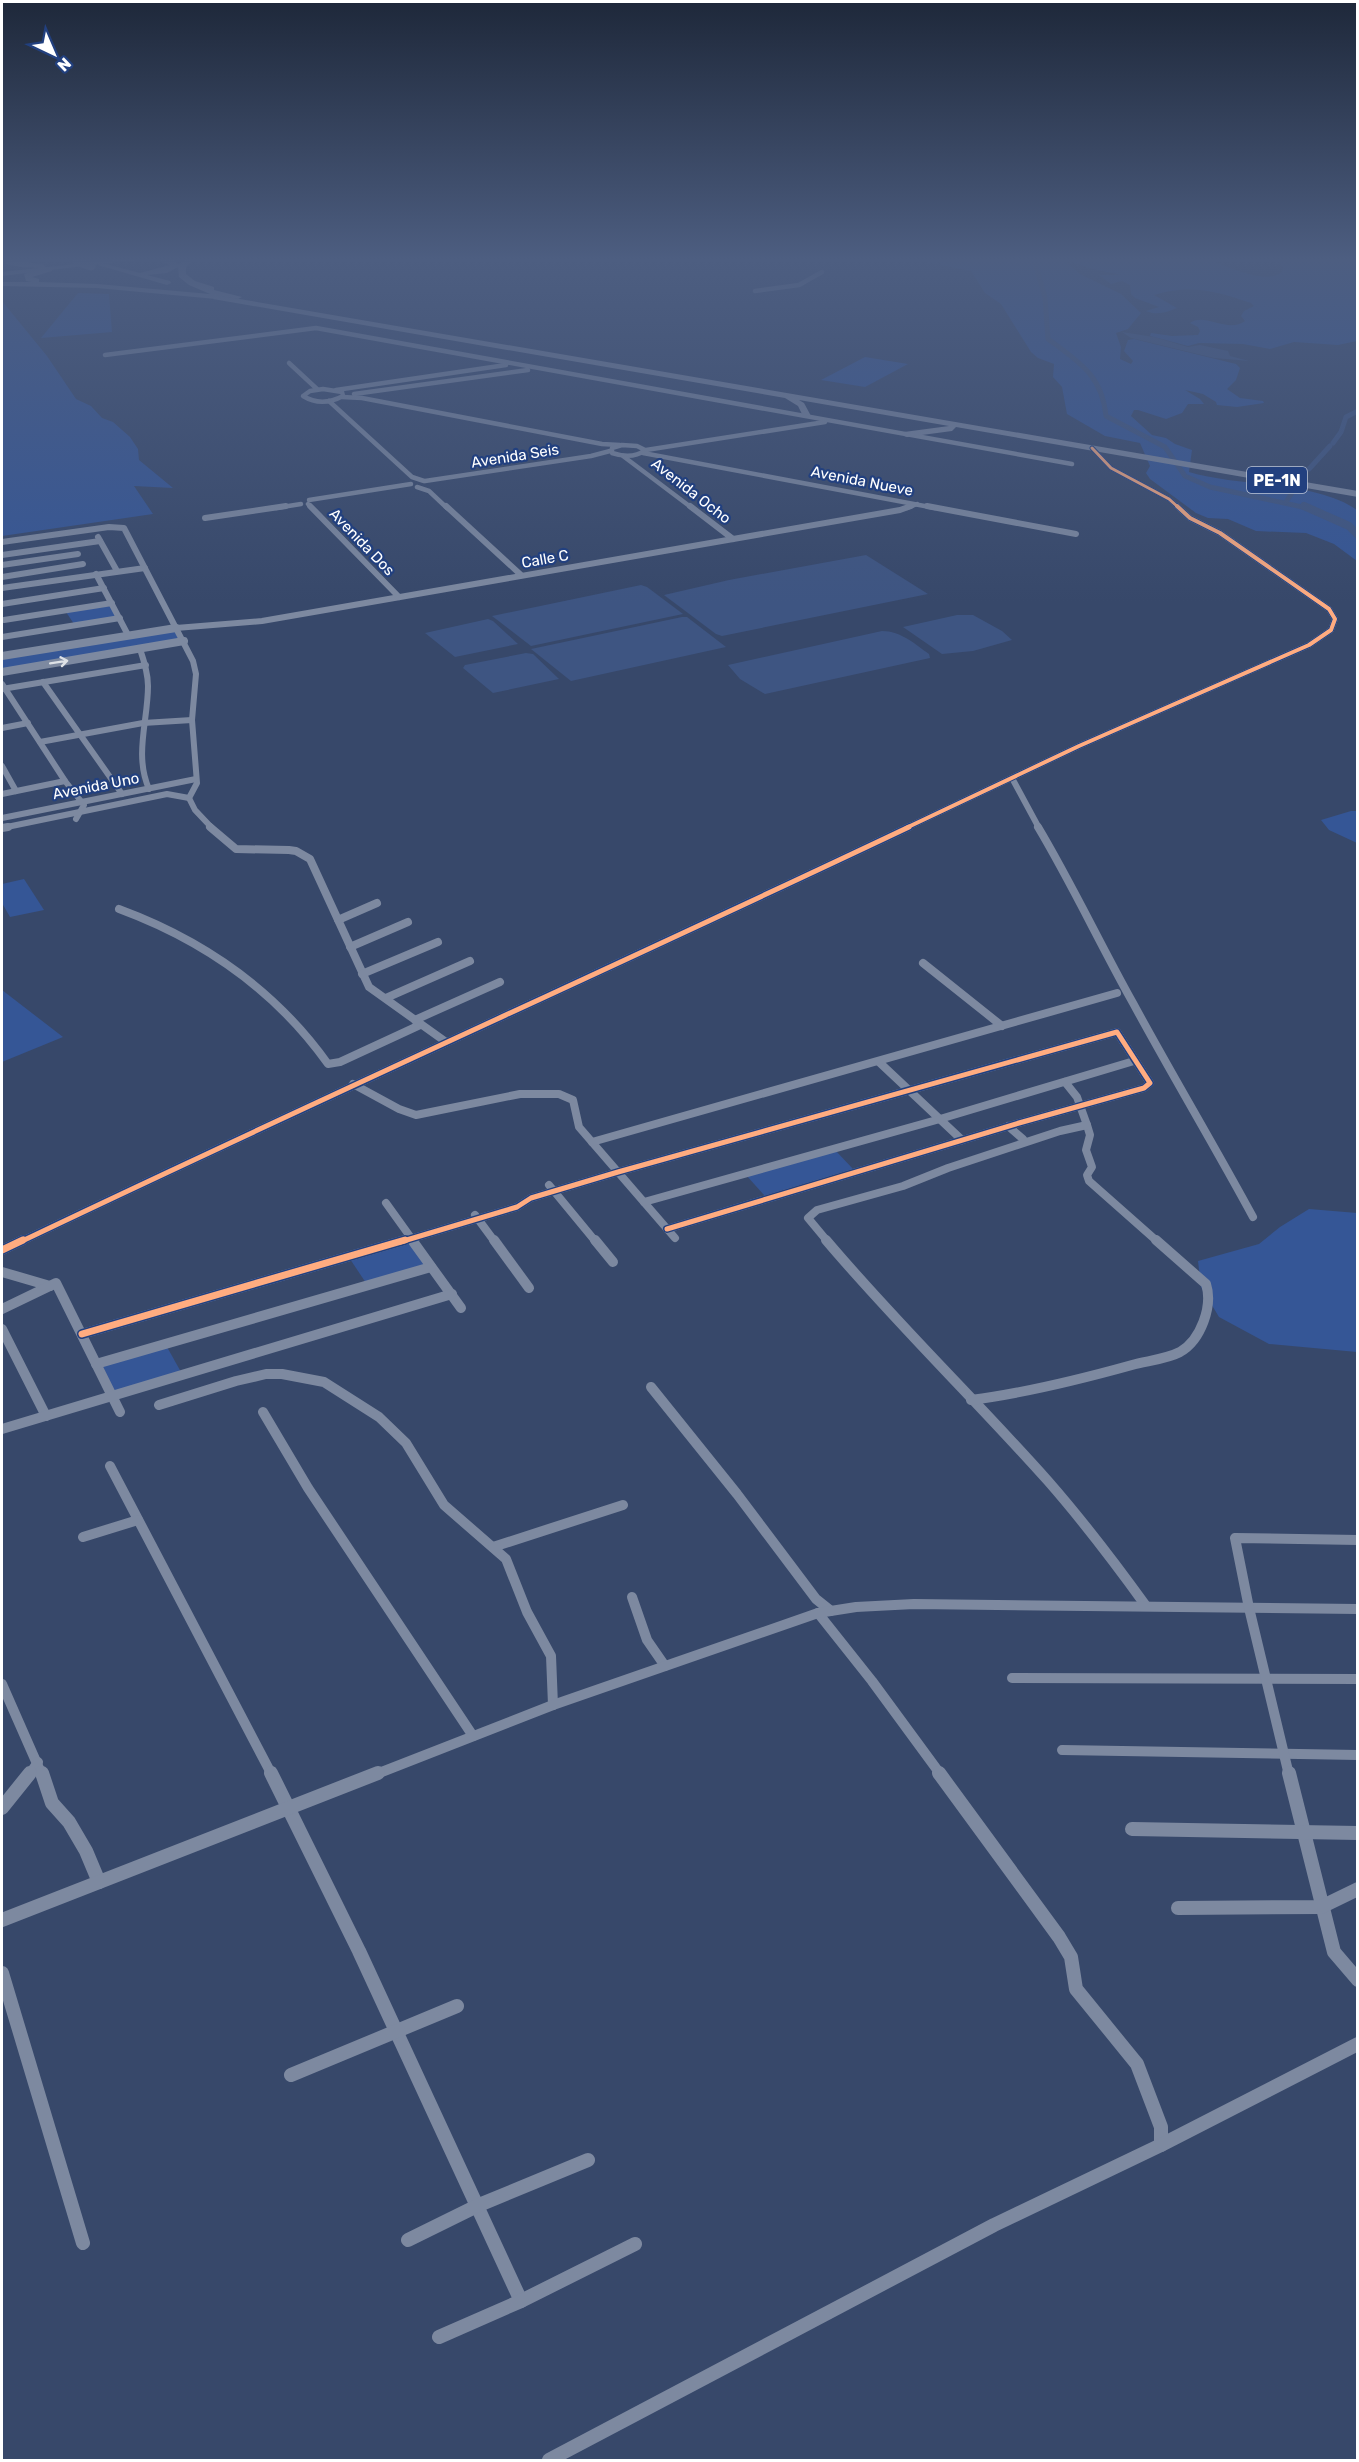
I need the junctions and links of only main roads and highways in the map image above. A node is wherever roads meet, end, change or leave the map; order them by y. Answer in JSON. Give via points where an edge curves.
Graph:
{"nodes":[{"id":1,"x":680,"y":374,"type":"edge"},
{"id":2,"x":716,"y":380,"type":"junction"},
{"id":3,"x":784,"y":394,"type":"junction"},
{"id":4,"x":807,"y":416,"type":"road end"},
{"id":5,"x":981,"y":429,"type":"junction"},
{"id":6,"x":907,"y":434,"type":"road end"},
{"id":7,"x":1140,"y":454,"type":"junction"},
{"id":8,"x":1197,"y":464,"type":"junction"},
{"id":9,"x":1358,"y":488,"type":"edge"},
{"id":10,"x":1344,"y":491,"type":"junction"},
{"id":11,"x":1358,"y":494,"type":"edge"}],
"edges":[{"from":1,"to":2,"type":"highway","number":"PE-1N"},
{"from":2,"to":3,"type":"highway","number":"PE-1N"},
{"from":2,"to":7,"type":"highway","number":"PE-1N"},
{"from":3,"to":4,"type":"highway","via":[[801,405]]},
{"from":3,"to":5,"type":"highway","number":"PE-1N"},
{"from":5,"to":6,"type":"highway"},
{"from":5,"to":7,"type":"highway","number":"PE-1N"},
{"from":7,"to":8,"type":"highway","number":"PE-1N"},
{"from":8,"to":9,"type":"highway","number":"PE-1N"},
{"from":8,"to":10,"type":"highway","number":"PE-1N"},
{"from":9,"to":10,"type":"highway"},
{"from":10,"to":11,"type":"highway","number":"PE-1N"}]}
